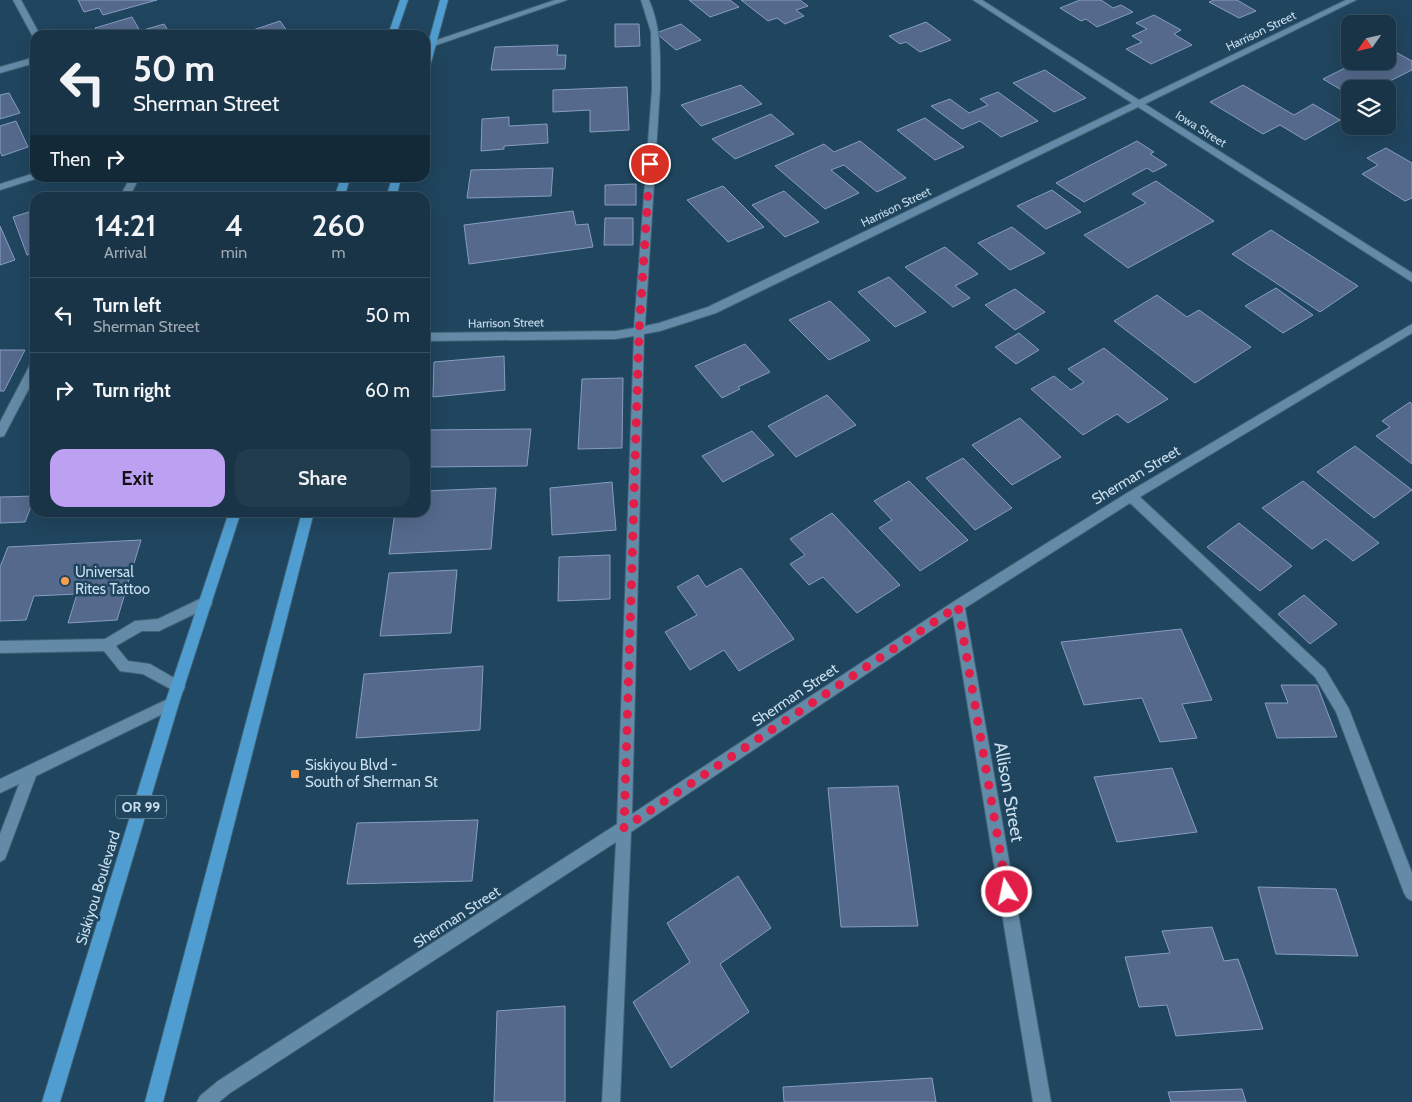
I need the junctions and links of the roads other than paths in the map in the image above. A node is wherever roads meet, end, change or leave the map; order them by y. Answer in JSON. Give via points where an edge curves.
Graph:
{"nodes":[{"id":1,"x":17,"y":0,"type":"edge"},
{"id":2,"x":404,"y":0,"type":"edge"},
{"id":3,"x":444,"y":0,"type":"edge"},
{"id":4,"x":563,"y":0,"type":"edge"},
{"id":5,"x":645,"y":0,"type":"edge"},
{"id":6,"x":977,"y":0,"type":"edge"},
{"id":7,"x":1352,"y":0,"type":"edge"},
{"id":8,"x":33,"y":30,"type":"edge"},
{"id":9,"x":394,"y":30,"type":"edge"},
{"id":10,"x":430,"y":40,"type":"edge"},
{"id":11,"x":430,"y":45,"type":"edge"},
{"id":12,"x":30,"y":61,"type":"edge"},
{"id":13,"x":0,"y":70,"type":"edge"},
{"id":14,"x":1138,"y":104,"type":"junction"},
{"id":15,"x":30,"y":178,"type":"edge"},
{"id":16,"x":0,"y":187,"type":"edge"},
{"id":17,"x":1412,"y":278,"type":"edge"},
{"id":18,"x":1412,"y":328,"type":"edge"},
{"id":19,"x":639,"y":332,"type":"junction"},
{"id":20,"x":430,"y":337,"type":"edge"},
{"id":21,"x":30,"y":376,"type":"edge"},
{"id":22,"x":0,"y":433,"type":"edge"},
{"id":23,"x":1131,"y":496,"type":"junction"},
{"id":24,"x":233,"y":517,"type":"edge"},
{"id":25,"x":307,"y":517,"type":"edge"},
{"id":26,"x":206,"y":602,"type":"junction"},
{"id":27,"x":958,"y":606,"type":"junction"},
{"id":28,"x":107,"y":644,"type":"junction"},
{"id":29,"x":0,"y":647,"type":"edge"},
{"id":30,"x":178,"y":687,"type":"junction"},
{"id":31,"x":172,"y":703,"type":"junction"},
{"id":32,"x":31,"y":771,"type":"junction"},
{"id":33,"x":0,"y":786,"type":"edge"},
{"id":34,"x":624,"y":828,"type":"junction"},
{"id":35,"x":0,"y":854,"type":"edge"},
{"id":36,"x":1412,"y":893,"type":"edge"},
{"id":37,"x":51,"y":1102,"type":"edge"},
{"id":38,"x":154,"y":1102,"type":"edge"},
{"id":39,"x":206,"y":1102,"type":"edge"},
{"id":40,"x":611,"y":1102,"type":"edge"},
{"id":41,"x":1042,"y":1102,"type":"edge"}],
"edges":[{"from":1,"to":8,"type":"street"},
{"from":2,"to":9,"type":"main road"},
{"from":3,"to":10,"type":"main road"},
{"from":4,"to":11,"type":"street"},
{"from":5,"to":19,"type":"street","via":[[654,30],[656,57]]},
{"from":6,"to":14,"type":"street","name":"Iowa Street"},
{"from":7,"to":14,"type":"street","name":"Harrison Street"},
{"from":12,"to":13,"type":"street"},
{"from":14,"to":17,"type":"street","name":"Iowa Street"},
{"from":14,"to":19,"type":"street","name":"Harrison Street","via":[[712,310]]},
{"from":15,"to":16,"type":"street"},
{"from":18,"to":23,"type":"street","name":"Sherman Street"},
{"from":19,"to":20,"type":"street","name":"Harrison Street"},
{"from":19,"to":34,"type":"street"},
{"from":21,"to":22,"type":"street"},
{"from":23,"to":27,"type":"street","name":"Sherman Street"},
{"from":23,"to":36,"type":"street","via":[[1320,673],[1342,709]]},
{"from":24,"to":26,"type":"main road","name":"Siskiyou Boulevard","number":"OR 99"},
{"from":25,"to":38,"type":"main road"},
{"from":26,"to":28,"type":"street","via":[[159,625],[140,625]]},
{"from":26,"to":30,"type":"main road","name":"Siskiyou Boulevard","number":"OR 99"},
{"from":27,"to":34,"type":"street","name":"Sherman Street"},
{"from":27,"to":41,"type":"street","name":"Allison Street"},
{"from":28,"to":29,"type":"street"},
{"from":28,"to":30,"type":"street","via":[[125,667],[145,668]]},
{"from":30,"to":31,"type":"main road","name":"Siskiyou Boulevard","number":"OR 99"},
{"from":31,"to":32,"type":"street"},
{"from":31,"to":37,"type":"main road","name":"Siskiyou Boulevard","number":"OR 99"},
{"from":32,"to":33,"type":"street"},
{"from":32,"to":35,"type":"street"},
{"from":34,"to":39,"type":"street","name":"Sherman Street","via":[[224,1087]]},
{"from":34,"to":40,"type":"street"}]}
